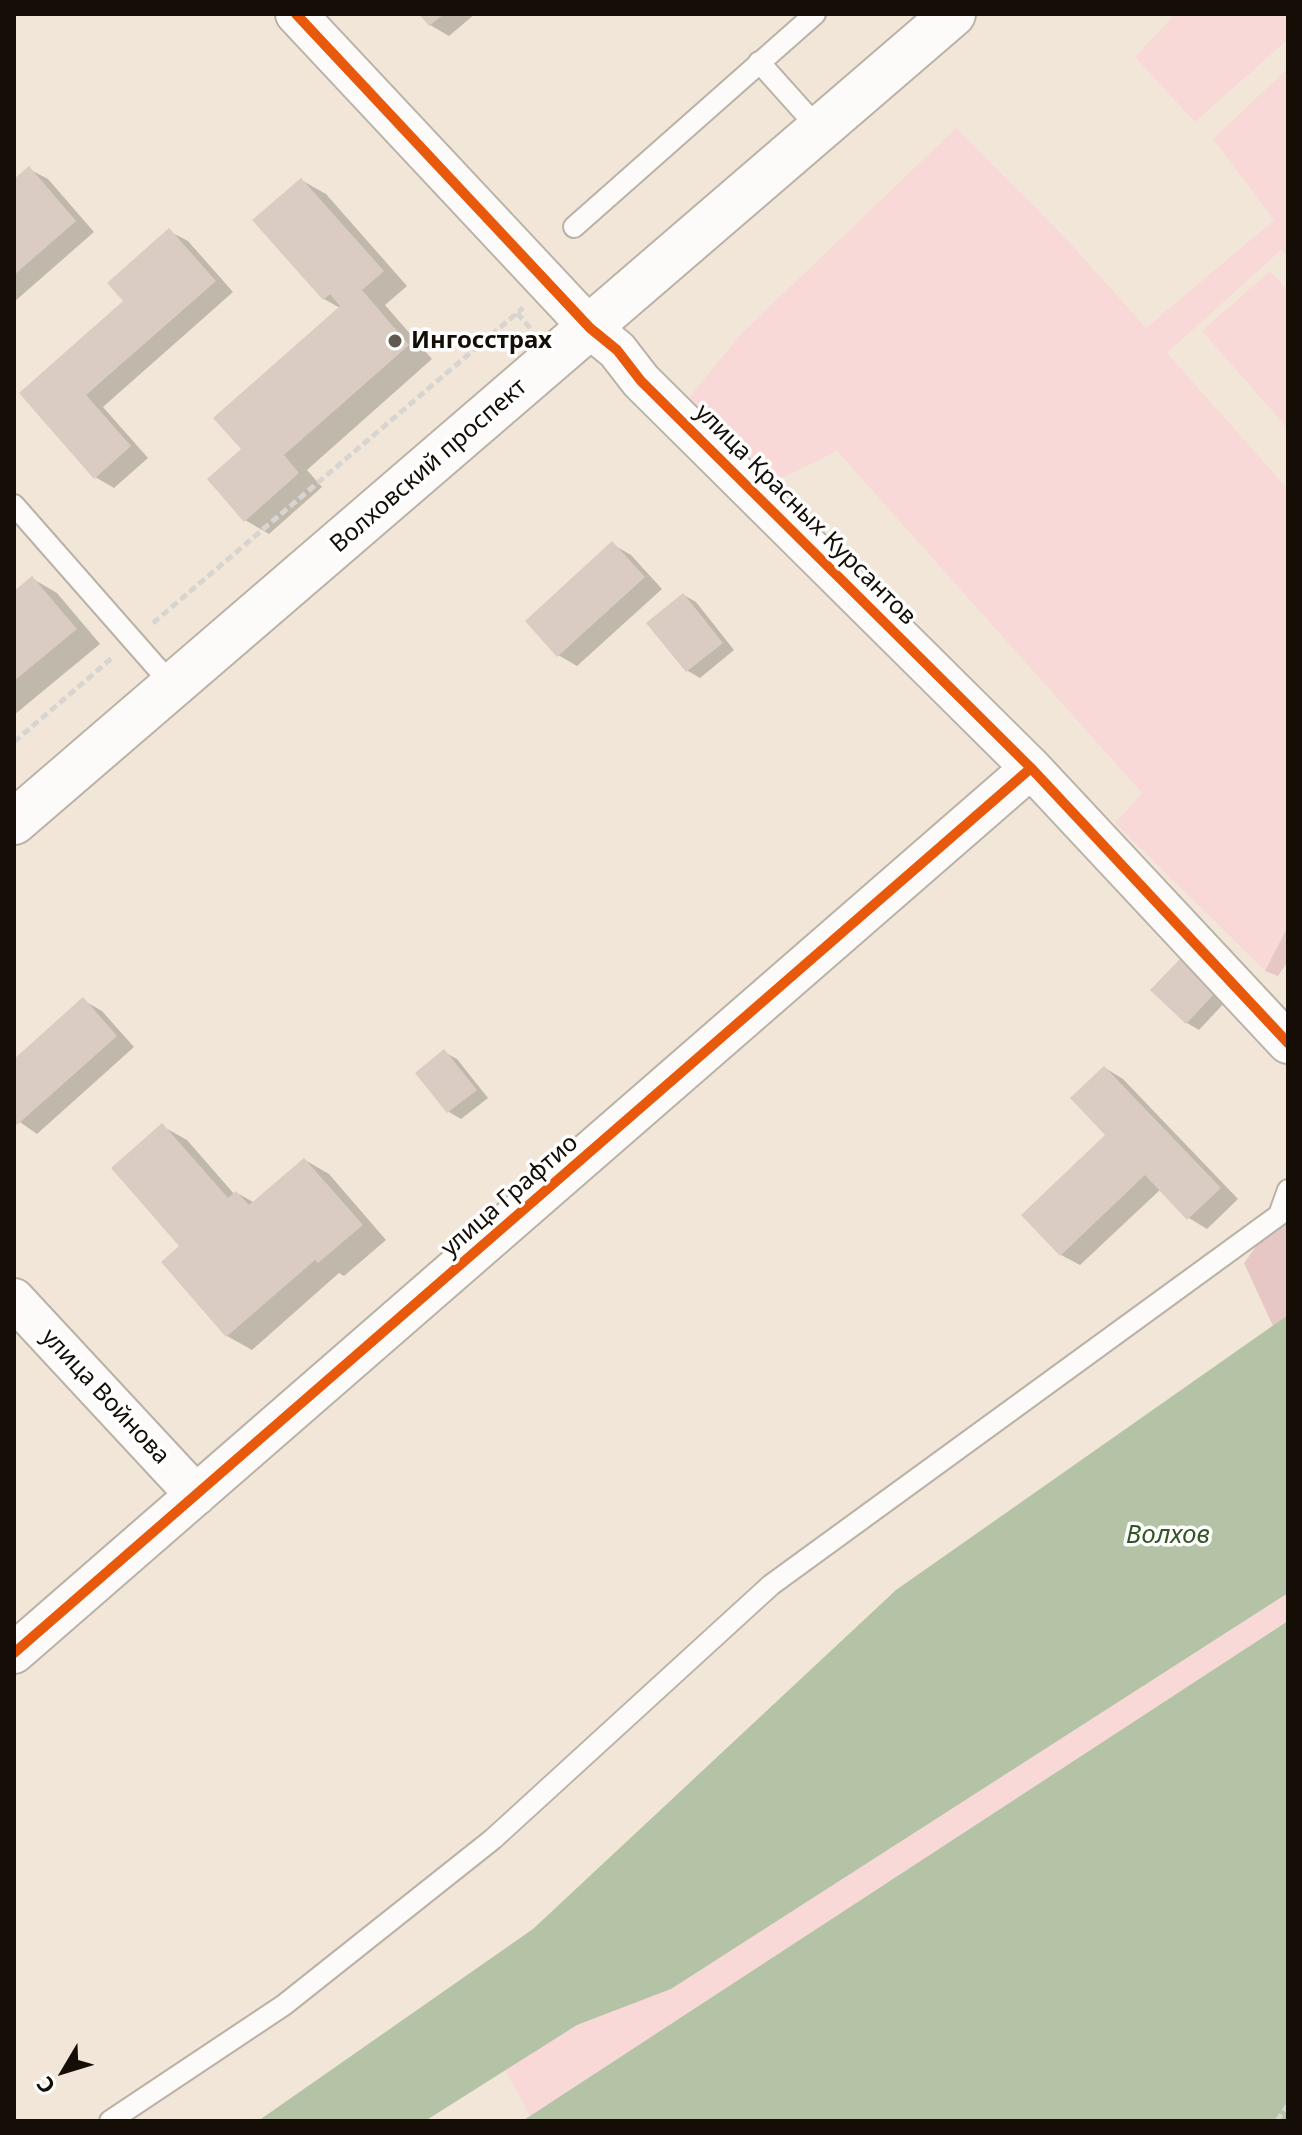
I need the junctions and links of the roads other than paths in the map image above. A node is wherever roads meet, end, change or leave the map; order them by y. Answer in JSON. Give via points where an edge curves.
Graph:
{"nodes":[{"id":1,"x":296,"y":14,"type":"edge"},
{"id":2,"x":815,"y":14,"type":"edge"},
{"id":3,"x":945,"y":16,"type":"edge"},
{"id":4,"x":759,"y":62,"type":"junction"},
{"id":5,"x":820,"y":130,"type":"junction"},
{"id":6,"x":574,"y":227,"type":"dead end"},
{"id":7,"x":590,"y":328,"type":"junction"},
{"id":8,"x":14,"y":505,"type":"edge"},
{"id":9,"x":173,"y":686,"type":"junction"},
{"id":10,"x":1031,"y":768,"type":"junction"},
{"id":11,"x":14,"y":822,"type":"edge"},
{"id":12,"x":1288,"y":1043,"type":"edge"},
{"id":13,"x":1288,"y":1190,"type":"edge"},
{"id":14,"x":14,"y":1299,"type":"edge"},
{"id":15,"x":196,"y":1495,"type":"junction"},
{"id":16,"x":14,"y":1653,"type":"edge"},
{"id":17,"x":110,"y":2121,"type":"edge"}],
"edges":[{"from":1,"to":7,"type":"street","name":"улица Красных Курсантов"},
{"from":2,"to":4,"type":"lane"},
{"from":3,"to":5,"type":"street","name":"Волховский проспект"},
{"from":4,"to":5,"type":"lane"},
{"from":4,"to":6,"type":"lane"},
{"from":5,"to":7,"type":"street","name":"Волховский проспект"},
{"from":7,"to":9,"type":"street","name":"Волховский проспект"},
{"from":7,"to":10,"type":"street","name":"улица Красных Курсантов"},
{"from":8,"to":9,"type":"lane"},
{"from":9,"to":11,"type":"street","name":"Волховский проспект"},
{"from":10,"to":12,"type":"street","name":"улица Красных Курсантов"},
{"from":10,"to":15,"type":"street","name":"улица Графтио"},
{"from":13,"to":17,"type":"lane","via":[[1279,1215],[771,1585],[493,1839],[284,2005]]},
{"from":14,"to":15,"type":"street","name":"улица Войнова"},
{"from":15,"to":16,"type":"street","name":"улица Графтио"}]}
